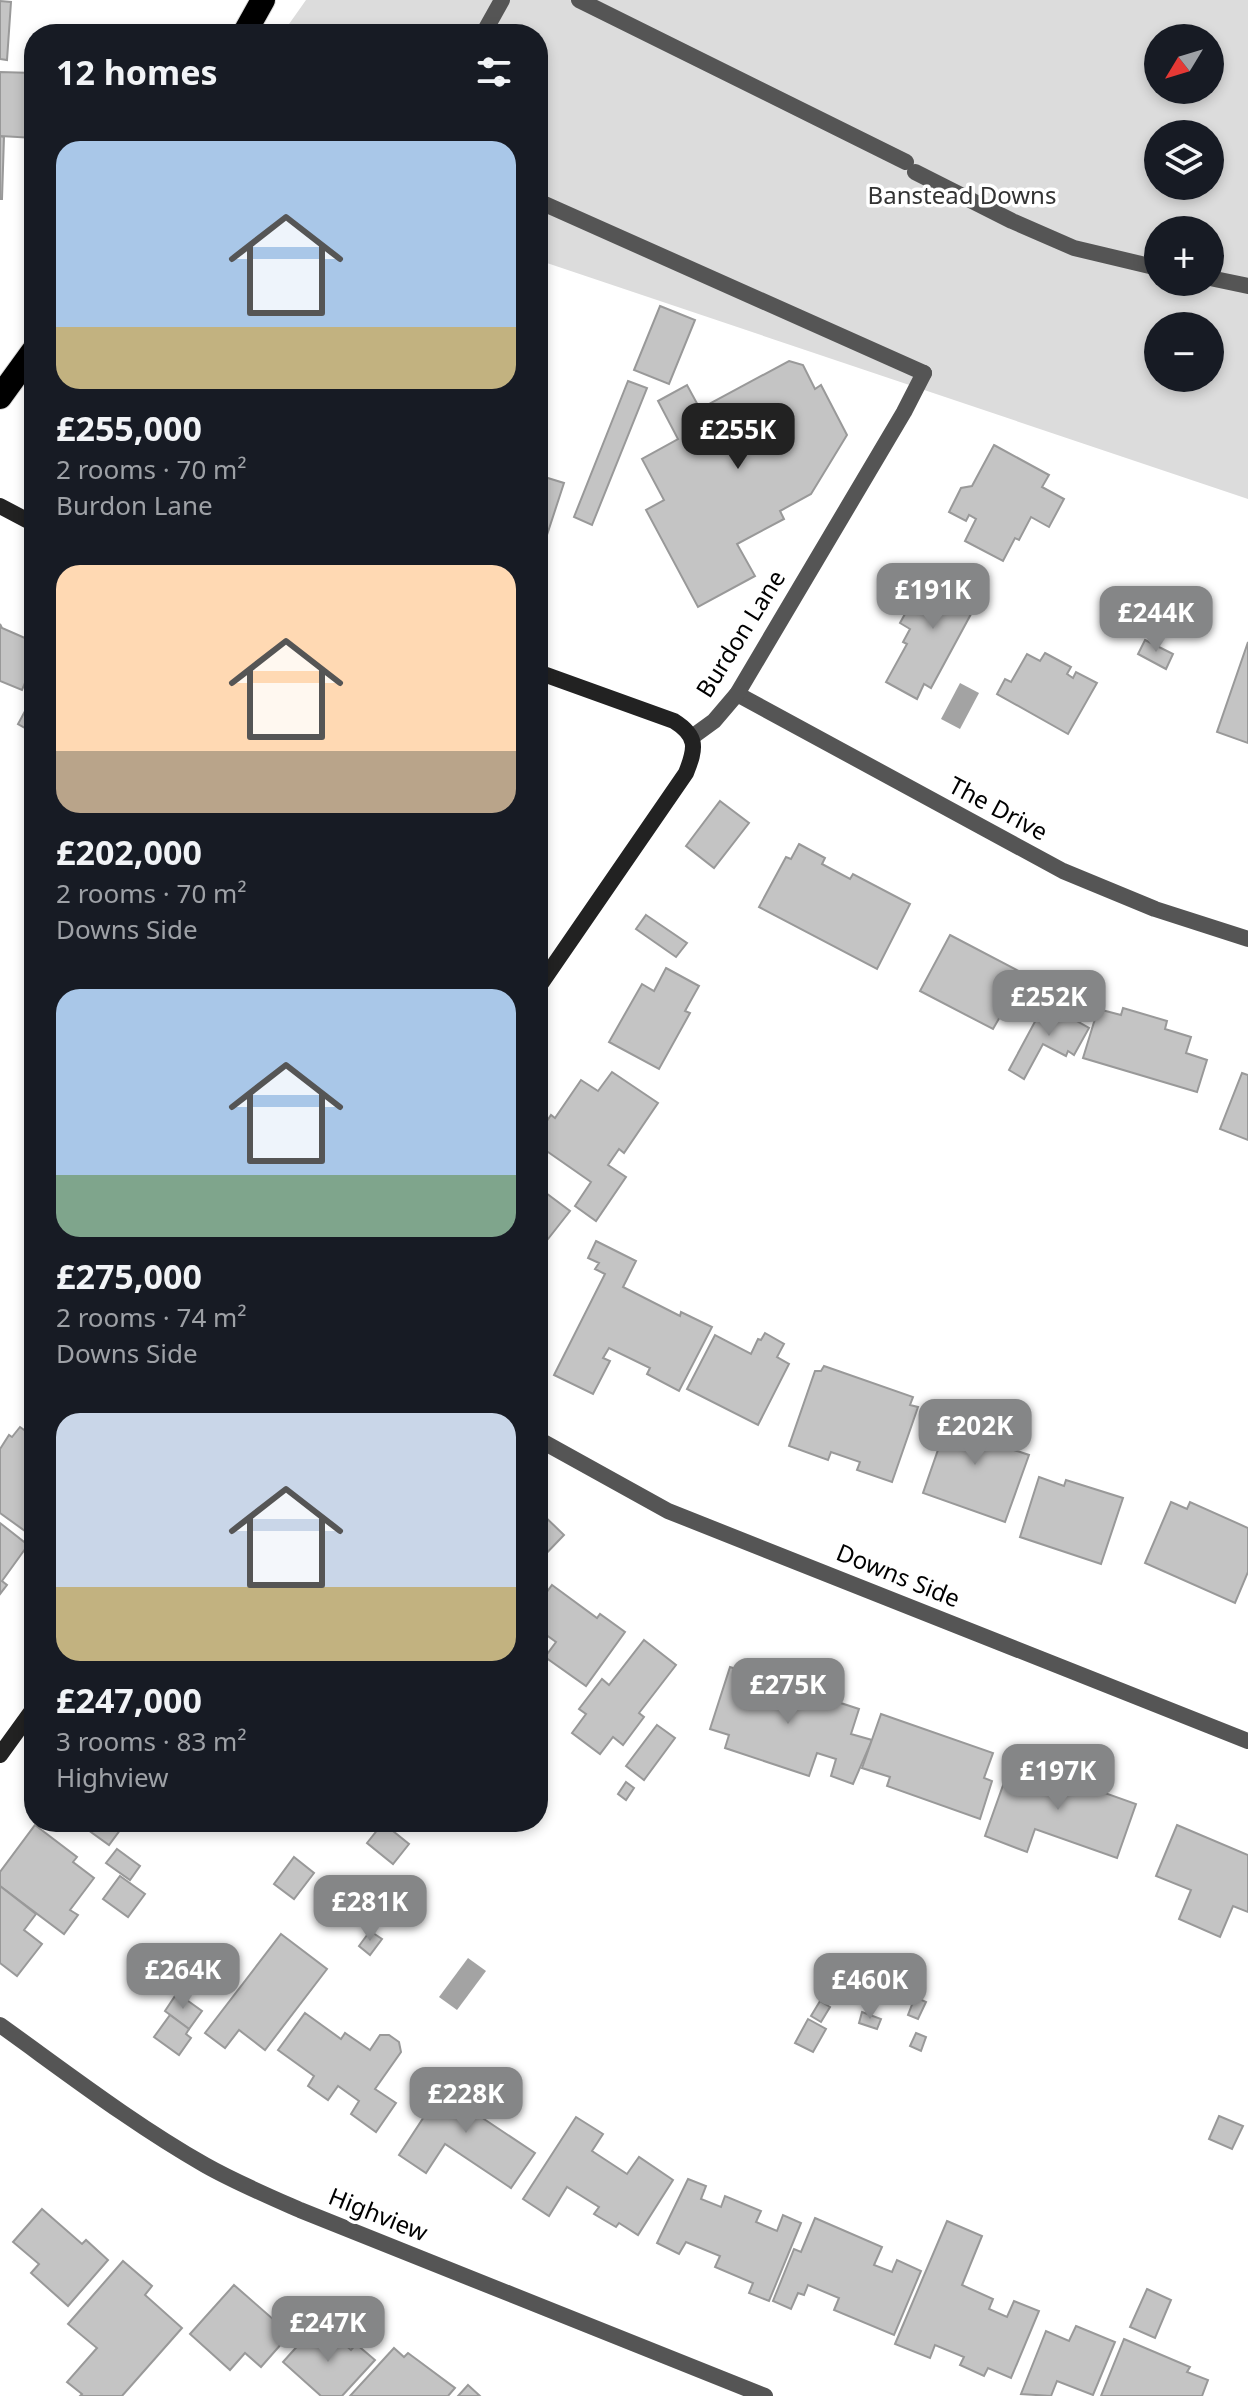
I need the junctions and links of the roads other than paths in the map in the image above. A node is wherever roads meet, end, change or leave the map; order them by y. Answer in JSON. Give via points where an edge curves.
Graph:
{"nodes":[{"id":1,"x":263,"y":0,"type":"edge"},
{"id":2,"x":502,"y":0,"type":"edge"},
{"id":3,"x":579,"y":0,"type":"edge"},
{"id":4,"x":250,"y":24,"type":"edge"},
{"id":5,"x":489,"y":24,"type":"edge"},
{"id":6,"x":548,"y":205,"type":"edge"},
{"id":7,"x":1144,"y":265,"type":"edge"},
{"id":8,"x":1224,"y":281,"type":"edge"},
{"id":9,"x":1248,"y":286,"type":"edge"},
{"id":10,"x":24,"y":364,"type":"edge"},
{"id":11,"x":0,"y":397,"type":"edge"},
{"id":12,"x":0,"y":506,"type":"edge"},
{"id":13,"x":24,"y":519,"type":"edge"},
{"id":14,"x":548,"y":676,"type":"edge"},
{"id":15,"x":737,"y":694,"type":"junction"},
{"id":16,"x":692,"y":737,"type":"junction"},
{"id":17,"x":1248,"y":939,"type":"edge"},
{"id":18,"x":548,"y":973,"type":"edge"},
{"id":19,"x":548,"y":1445,"type":"edge"},
{"id":20,"x":24,"y":1722,"type":"edge"},
{"id":21,"x":1248,"y":1741,"type":"edge"},
{"id":22,"x":0,"y":1755,"type":"edge"},
{"id":23,"x":0,"y":2025,"type":"edge"},
{"id":24,"x":758,"y":2395,"type":"edge"}],
"edges":[{"from":1,"to":4,"type":"highway"},
{"from":2,"to":5,"type":"street"},
{"from":3,"to":7,"type":"street","via":[[1023,227],[1099,256]]},
{"from":6,"to":15,"type":"street","name":"Burdon Lane","via":[[924,373]]},
{"from":8,"to":9,"type":"street"},
{"from":10,"to":11,"type":"highway"},
{"from":12,"to":13,"type":"street"},
{"from":14,"to":16,"type":"street","via":[[674,721]]},
{"from":15,"to":16,"type":"street","name":"Burdon Lane"},
{"from":15,"to":17,"type":"street","name":"The Drive","via":[[1063,871]]},
{"from":16,"to":18,"type":"street","via":[[694,754],[686,773]]},
{"from":19,"to":21,"type":"street","name":"Downs Side","via":[[668,1511]]},
{"from":20,"to":22,"type":"street"},
{"from":23,"to":24,"type":"street","name":"Highview","via":[[205,2165],[300,2210]]}]}
